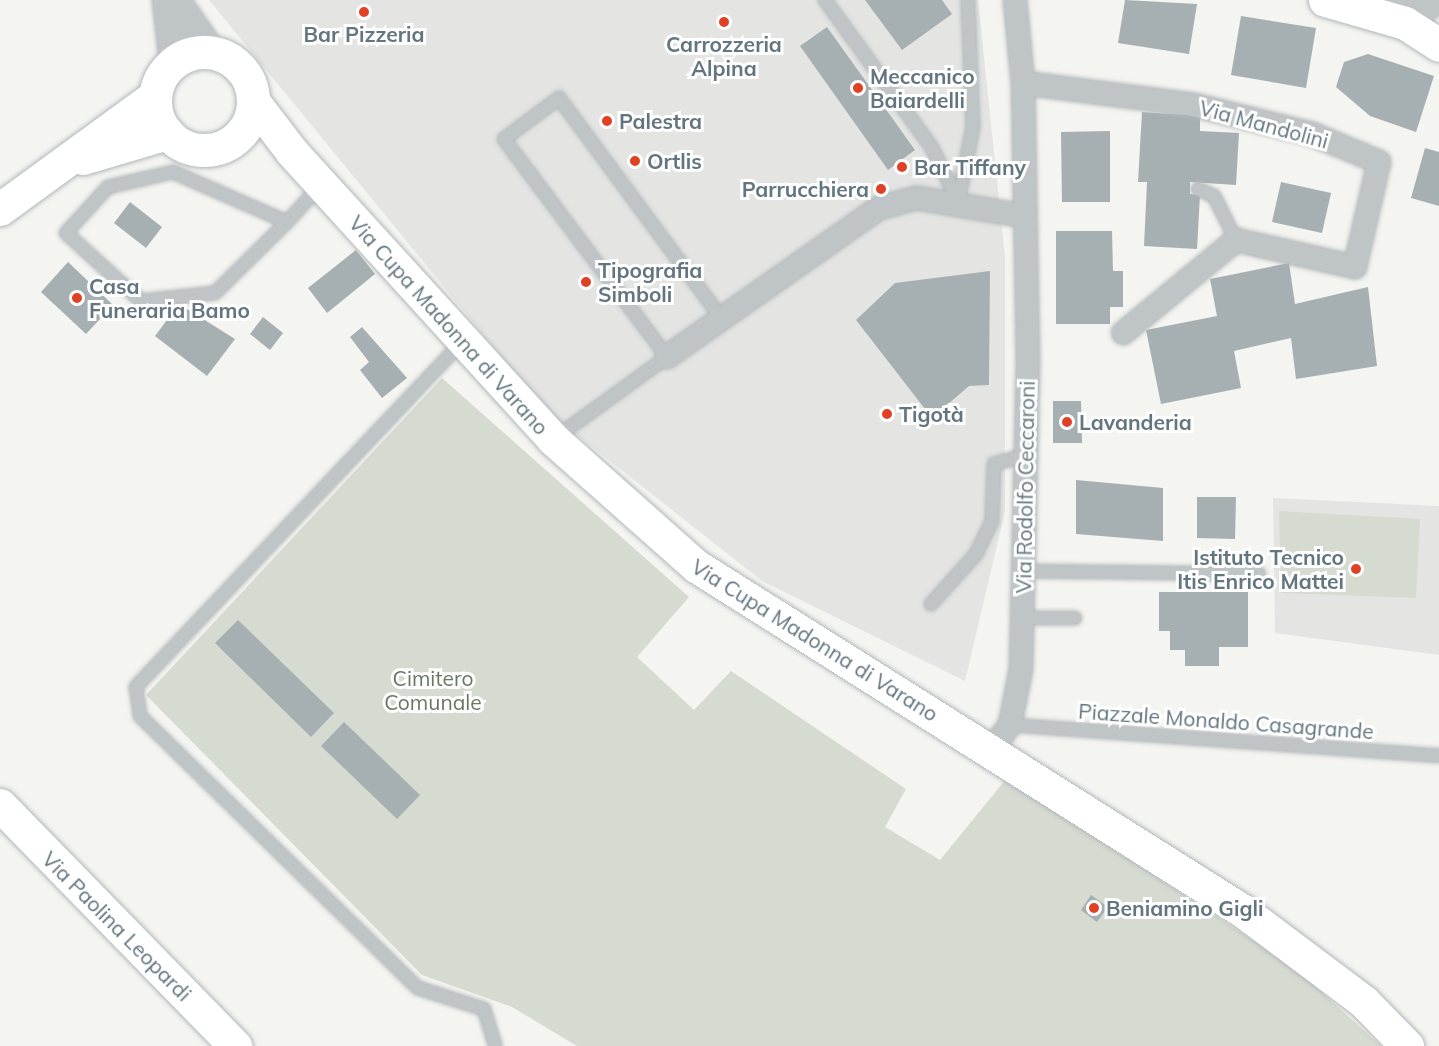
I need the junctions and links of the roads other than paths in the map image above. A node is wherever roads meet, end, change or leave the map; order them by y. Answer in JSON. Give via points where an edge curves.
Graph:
{"nodes":[{"id":1,"x":167,"y":0,"type":"edge"},
{"id":2,"x":175,"y":0,"type":"edge"},
{"id":3,"x":825,"y":0,"type":"edge"},
{"id":4,"x":968,"y":0,"type":"edge"},
{"id":5,"x":1016,"y":0,"type":"edge"},
{"id":6,"x":1325,"y":0,"type":"edge"},
{"id":7,"x":1434,"y":0,"type":"edge"},
{"id":8,"x":1402,"y":12,"type":"edge"},
{"id":9,"x":1439,"y":45,"type":"edge"},
{"id":10,"x":211,"y":52,"type":"junction"},
{"id":11,"x":174,"y":62,"type":"junction"},
{"id":12,"x":1023,"y":83,"type":"junction"},
{"id":13,"x":155,"y":96,"type":"junction"},
{"id":14,"x":253,"y":101,"type":"junction"},
{"id":15,"x":242,"y":132,"type":"junction"},
{"id":16,"x":167,"y":133,"type":"junction"},
{"id":17,"x":292,"y":152,"type":"junction"},
{"id":18,"x":50,"y":169,"type":"junction"},
{"id":19,"x":321,"y":185,"type":"junction"},
{"id":20,"x":1198,"y":189,"type":"dead end"},
{"id":21,"x":958,"y":201,"type":"junction"},
{"id":22,"x":0,"y":209,"type":"edge"},
{"id":23,"x":1025,"y":216,"type":"junction"},
{"id":24,"x":287,"y":222,"type":"junction"},
{"id":25,"x":1236,"y":240,"type":"junction"},
{"id":26,"x":721,"y":318,"type":"junction"},
{"id":27,"x":1123,"y":333,"type":"dead end"},
{"id":28,"x":462,"y":342,"type":"junction"},
{"id":29,"x":667,"y":357,"type":"junction"},
{"id":30,"x":553,"y":440,"type":"junction"},
{"id":31,"x":1026,"y":455,"type":"junction"},
{"id":32,"x":1023,"y":571,"type":"junction"},
{"id":33,"x":1259,"y":574,"type":"dead end"},
{"id":34,"x":932,"y":604,"type":"dead end"},
{"id":35,"x":1022,"y":618,"type":"junction"},
{"id":36,"x":1075,"y":618,"type":"dead end"},
{"id":37,"x":1001,"y":737,"type":"junction"},
{"id":38,"x":1439,"y":756,"type":"edge"},
{"id":39,"x":0,"y":805,"type":"edge"},
{"id":40,"x":235,"y":1046,"type":"edge"},
{"id":41,"x":495,"y":1046,"type":"edge"},
{"id":42,"x":1407,"y":1046,"type":"edge"}],
"edges":[{"from":1,"to":11,"type":"street"},
{"from":2,"to":10,"type":"street"},
{"from":3,"to":21,"type":"lane","via":[[933,148]]},
{"from":4,"to":21,"type":"lane","via":[[973,127]]},
{"from":5,"to":12,"type":"street","name":"Via Rodolfo Ceccaroni"},
{"from":6,"to":8,"type":"main road"},
{"from":7,"to":8,"type":"street"},
{"from":8,"to":9,"type":"main road"},
{"from":10,"to":11,"type":"main road"},
{"from":10,"to":14,"type":"main road","via":[[246,75]]},
{"from":11,"to":13,"type":"main road"},
{"from":12,"to":23,"type":"street","name":"Via Rodolfo Ceccaroni"},
{"from":12,"to":25,"type":"street","name":"Via Mandolini","via":[[1194,105],[1312,134],[1379,162],[1355,267]]},
{"from":13,"to":16,"type":"main road"},
{"from":13,"to":18,"type":"main road"},
{"from":14,"to":15,"type":"main road"},
{"from":14,"to":17,"type":"main road","name":"Via Cupa Madonna di Varano"},
{"from":15,"to":16,"type":"main road","via":[[205,150]]},
{"from":15,"to":17,"type":"main road","name":"Via Cupa Madonna di Varano"},
{"from":16,"to":18,"type":"main road"},
{"from":17,"to":19,"type":"main road","name":"Via Cupa Madonna di Varano"},
{"from":18,"to":22,"type":"main road"},
{"from":19,"to":24,"type":"lane"},
{"from":19,"to":28,"type":"main road","name":"Via Cupa Madonna di Varano"},
{"from":20,"to":25,"type":"lane","via":[[1214,196]]},
{"from":21,"to":23,"type":"street"},
{"from":21,"to":26,"type":"street","via":[[917,198],[879,208]]},
{"from":23,"to":31,"type":"street","name":"Via Rodolfo Ceccaroni"},
{"from":24,"to":24,"type":"lane","via":[[215,293],[141,301],[66,233],[108,187],[173,172]]},
{"from":25,"to":27,"type":"street"},
{"from":26,"to":29,"type":"street"},
{"from":26,"to":29,"type":"lane","via":[[558,98],[504,139]]},
{"from":28,"to":30,"type":"main road","name":"Via Cupa Madonna di Varano"},
{"from":28,"to":41,"type":"lane","via":[[136,687],[140,716],[418,988],[484,1009]]},
{"from":29,"to":30,"type":"lane"},
{"from":30,"to":37,"type":"main road","name":"Via Cupa Madonna di Varano","via":[[696,566]]},
{"from":31,"to":32,"type":"street","name":"Via Rodolfo Ceccaroni"},
{"from":31,"to":34,"type":"lane","via":[[994,464],[992,521],[976,554]]},
{"from":32,"to":33,"type":"lane"},
{"from":32,"to":35,"type":"street","name":"Via Rodolfo Ceccaroni"},
{"from":35,"to":36,"type":"lane"},
{"from":35,"to":37,"type":"street","name":"Via Rodolfo Ceccaroni","via":[[1018,700]]},
{"from":37,"to":38,"type":"lane","name":"Piazzale Monaldo Casagrande"},
{"from":37,"to":42,"type":"main road","name":"Via Cupa Madonna di Varano","via":[[1364,1002]]},
{"from":39,"to":40,"type":"main road","name":"Via Paolina Leopardi"}]}
